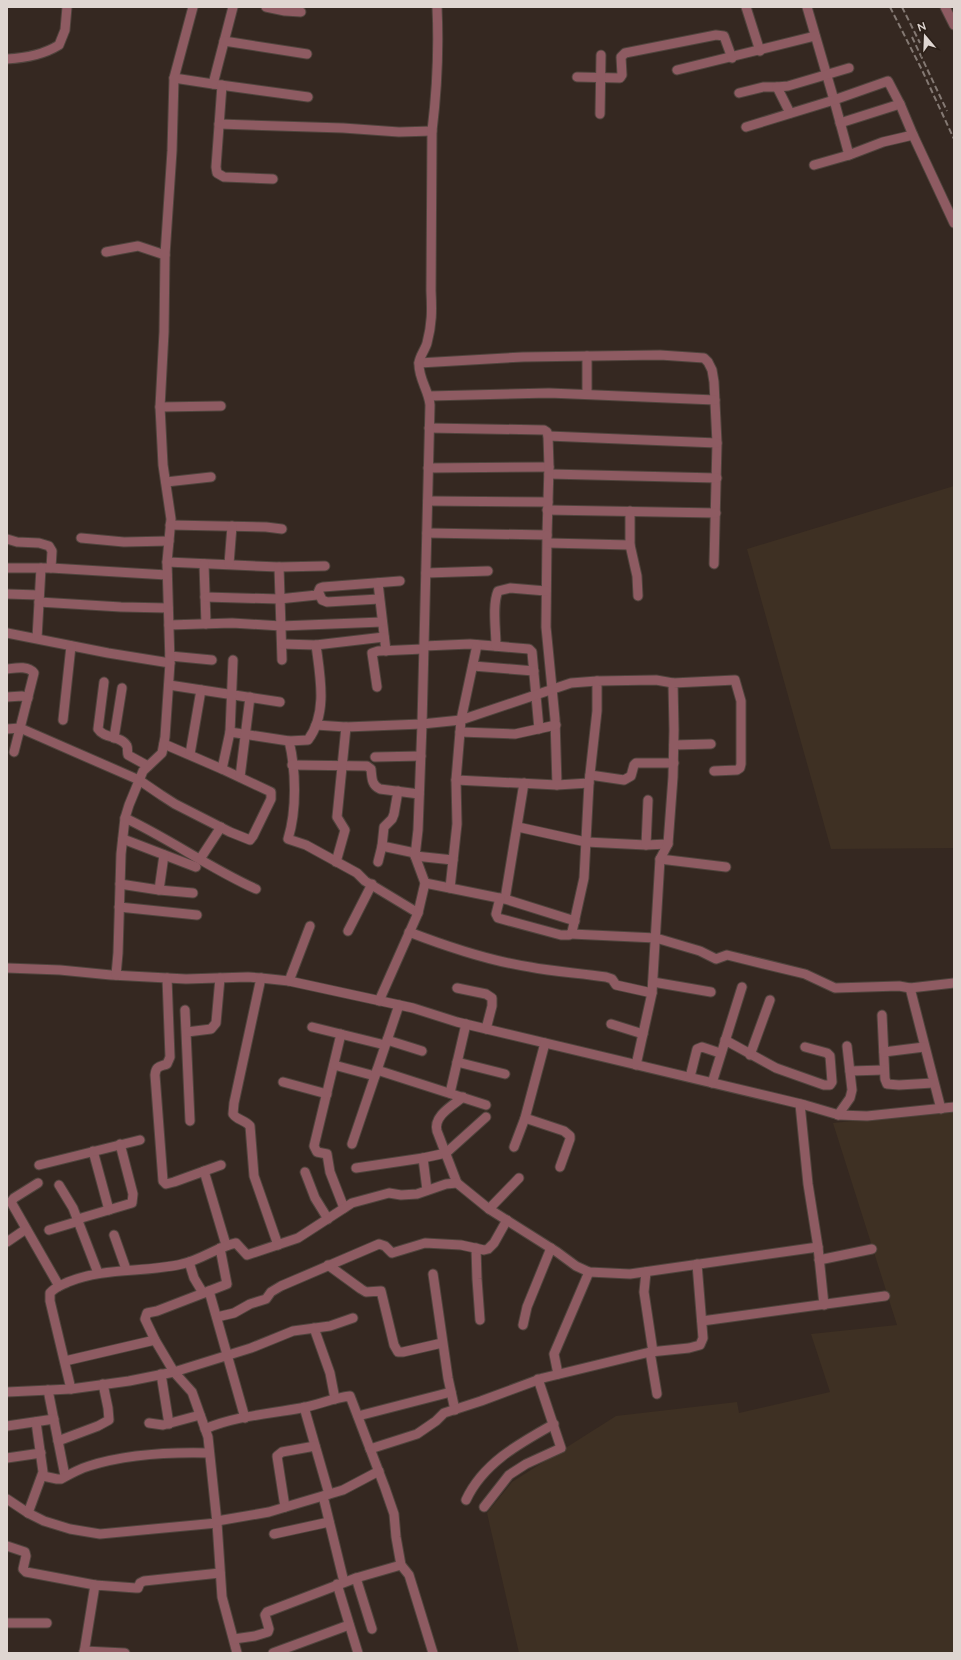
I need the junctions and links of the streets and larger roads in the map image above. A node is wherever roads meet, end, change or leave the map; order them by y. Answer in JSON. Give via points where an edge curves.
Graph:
{"nodes":[{"id":1,"x":67,"y":7,"type":"edge"},
{"id":2,"x":193,"y":7,"type":"edge"},
{"id":3,"x":233,"y":7,"type":"edge"},
{"id":4,"x":266,"y":7,"type":"edge"},
{"id":5,"x":437,"y":7,"type":"edge"},
{"id":6,"x":746,"y":7,"type":"edge"},
{"id":7,"x":807,"y":7,"type":"edge"},
{"id":8,"x":945,"y":7,"type":"edge"},
{"id":9,"x":285,"y":9,"type":"edge"},
{"id":10,"x":301,"y":12,"type":"dead end"},
{"id":11,"x":954,"y":25,"type":"edge"},
{"id":12,"x":815,"y":36,"type":"junction"},
{"id":13,"x":224,"y":41,"type":"junction"},
{"id":14,"x":760,"y":50,"type":"junction"},
{"id":15,"x":307,"y":54,"type":"dead end"},
{"id":16,"x":601,"y":55,"type":"dead end"},
{"id":17,"x":732,"y":58,"type":"junction"},
{"id":18,"x":7,"y":59,"type":"edge"},
{"id":19,"x":849,"y":68,"type":"dead end"},
{"id":20,"x":677,"y":70,"type":"dead end"},
{"id":21,"x":827,"y":76,"type":"junction"},
{"id":22,"x":577,"y":77,"type":"dead end"},
{"id":23,"x":174,"y":78,"type":"junction"},
{"id":24,"x":602,"y":78,"type":"junction"},
{"id":25,"x":213,"y":84,"type":"junction"},
{"id":26,"x":222,"y":85,"type":"junction"},
{"id":27,"x":777,"y":87,"type":"junction"},
{"id":28,"x":739,"y":93,"type":"dead end"},
{"id":29,"x":308,"y":97,"type":"dead end"},
{"id":30,"x":834,"y":100,"type":"junction"},
{"id":31,"x":900,"y":104,"type":"junction"},
{"id":32,"x":790,"y":113,"type":"junction"},
{"id":33,"x":600,"y":114,"type":"dead end"},
{"id":34,"x":840,"y":123,"type":"junction"},
{"id":35,"x":219,"y":124,"type":"junction"},
{"id":36,"x":746,"y":127,"type":"dead end"},
{"id":37,"x":432,"y":131,"type":"junction"},
{"id":38,"x":913,"y":135,"type":"junction"},
{"id":39,"x":849,"y":155,"type":"junction"},
{"id":40,"x":814,"y":165,"type":"dead end"},
{"id":41,"x":273,"y":179,"type":"dead end"},
{"id":42,"x":954,"y":223,"type":"edge"},
{"id":43,"x":106,"y":252,"type":"dead end"},
{"id":44,"x":165,"y":255,"type":"junction"},
{"id":45,"x":587,"y":356,"type":"junction"},
{"id":46,"x":419,"y":363,"type":"junction"},
{"id":47,"x":587,"y":394,"type":"junction"},
{"id":48,"x":429,"y":396,"type":"junction"},
{"id":49,"x":715,"y":400,"type":"junction"},
{"id":50,"x":221,"y":406,"type":"dead end"},
{"id":51,"x":160,"y":407,"type":"junction"},
{"id":52,"x":429,"y":428,"type":"junction"},
{"id":53,"x":548,"y":436,"type":"junction"},
{"id":54,"x":717,"y":443,"type":"junction"},
{"id":55,"x":428,"y":468,"type":"junction"},
{"id":56,"x":549,"y":470,"type":"junction"},
{"id":57,"x":211,"y":477,"type":"dead end"},
{"id":58,"x":717,"y":478,"type":"junction"},
{"id":59,"x":166,"y":482,"type":"junction"},
{"id":60,"x":428,"y":501,"type":"junction"},
{"id":61,"x":547,"y":506,"type":"junction"},
{"id":62,"x":630,"y":511,"type":"junction"},
{"id":63,"x":716,"y":513,"type":"junction"},
{"id":64,"x":170,"y":525,"type":"junction"},
{"id":65,"x":232,"y":526,"type":"junction"},
{"id":66,"x":282,"y":529,"type":"dead end"},
{"id":67,"x":427,"y":533,"type":"junction"},
{"id":68,"x":81,"y":538,"type":"dead end"},
{"id":69,"x":7,"y":539,"type":"edge"},
{"id":70,"x":547,"y":539,"type":"junction"},
{"id":71,"x":169,"y":541,"type":"junction"},
{"id":72,"x":630,"y":544,"type":"junction"},
{"id":73,"x":167,"y":562,"type":"junction"},
{"id":74,"x":204,"y":564,"type":"junction"},
{"id":75,"x":229,"y":564,"type":"junction"},
{"id":76,"x":714,"y":564,"type":"dead end"},
{"id":77,"x":325,"y":566,"type":"dead end"},
{"id":78,"x":279,"y":567,"type":"junction"},
{"id":79,"x":7,"y":568,"type":"edge"},
{"id":80,"x":41,"y":568,"type":"junction"},
{"id":81,"x":51,"y":568,"type":"junction"},
{"id":82,"x":488,"y":571,"type":"dead end"},
{"id":83,"x":426,"y":573,"type":"junction"},
{"id":84,"x":167,"y":575,"type":"junction"},
{"id":85,"x":400,"y":581,"type":"dead end"},
{"id":86,"x":378,"y":583,"type":"junction"},
{"id":87,"x":546,"y":591,"type":"junction"},
{"id":88,"x":319,"y":593,"type":"junction"},
{"id":89,"x":7,"y":594,"type":"edge"},
{"id":90,"x":638,"y":596,"type":"dead end"},
{"id":91,"x":205,"y":597,"type":"junction"},
{"id":92,"x":39,"y":599,"type":"junction"},
{"id":93,"x":279,"y":599,"type":"junction"},
{"id":94,"x":379,"y":599,"type":"junction"},
{"id":95,"x":168,"y":608,"type":"junction"},
{"id":96,"x":382,"y":622,"type":"junction"},
{"id":97,"x":206,"y":624,"type":"junction"},
{"id":98,"x":169,"y":625,"type":"junction"},
{"id":99,"x":281,"y":626,"type":"junction"},
{"id":100,"x":7,"y":633,"type":"edge"},
{"id":101,"x":384,"y":637,"type":"junction"},
{"id":102,"x":37,"y":638,"type":"junction"},
{"id":103,"x":282,"y":644,"type":"junction"},
{"id":104,"x":316,"y":645,"type":"junction"},
{"id":105,"x":477,"y":645,"type":"junction"},
{"id":106,"x":71,"y":646,"type":"junction"},
{"id":107,"x":496,"y":646,"type":"junction"},
{"id":108,"x":423,"y":648,"type":"junction"},
{"id":109,"x":386,"y":651,"type":"junction"},
{"id":110,"x":170,"y":660,"type":"junction"},
{"id":111,"x":212,"y":660,"type":"dead end"},
{"id":112,"x":233,"y":660,"type":"dead end"},
{"id":113,"x":282,"y":660,"type":"dead end"},
{"id":114,"x":473,"y":666,"type":"junction"},
{"id":115,"x":7,"y":669,"type":"edge"},
{"id":116,"x":534,"y":671,"type":"junction"},
{"id":117,"x":597,"y":681,"type":"junction"},
{"id":118,"x":104,"y":682,"type":"dead end"},
{"id":119,"x":673,"y":683,"type":"junction"},
{"id":120,"x":169,"y":685,"type":"junction"},
{"id":121,"x":377,"y":687,"type":"dead end"},
{"id":122,"x":122,"y":688,"type":"dead end"},
{"id":123,"x":553,"y":689,"type":"junction"},
{"id":124,"x":201,"y":690,"type":"junction"},
{"id":125,"x":232,"y":695,"type":"junction"},
{"id":126,"x":535,"y":696,"type":"junction"},
{"id":127,"x":7,"y":697,"type":"edge"},
{"id":128,"x":250,"y":697,"type":"junction"},
{"id":129,"x":28,"y":698,"type":"junction"},
{"id":130,"x":280,"y":702,"type":"dead end"},
{"id":131,"x":63,"y":720,"type":"dead end"},
{"id":132,"x":461,"y":720,"type":"junction"},
{"id":133,"x":422,"y":724,"type":"junction"},
{"id":134,"x":556,"y":724,"type":"junction"},
{"id":135,"x":316,"y":726,"type":"junction"},
{"id":136,"x":346,"y":727,"type":"junction"},
{"id":137,"x":20,"y":728,"type":"junction"},
{"id":138,"x":7,"y":729,"type":"edge"},
{"id":139,"x":539,"y":729,"type":"junction"},
{"id":140,"x":230,"y":732,"type":"junction"},
{"id":141,"x":460,"y":732,"type":"junction"},
{"id":142,"x":246,"y":734,"type":"junction"},
{"id":143,"x":114,"y":738,"type":"junction"},
{"id":144,"x":289,"y":741,"type":"junction"},
{"id":145,"x":164,"y":744,"type":"junction"},
{"id":146,"x":711,"y":744,"type":"dead end"},
{"id":147,"x":674,"y":745,"type":"junction"},
{"id":148,"x":14,"y":752,"type":"dead end"},
{"id":149,"x":190,"y":754,"type":"junction"},
{"id":150,"x":421,"y":756,"type":"junction"},
{"id":151,"x":375,"y":757,"type":"dead end"},
{"id":152,"x":674,"y":763,"type":"junction"},
{"id":153,"x":292,"y":765,"type":"junction"},
{"id":154,"x":148,"y":766,"type":"junction"},
{"id":155,"x":342,"y":766,"type":"junction"},
{"id":156,"x":222,"y":769,"type":"junction"},
{"id":157,"x":714,"y":771,"type":"dead end"},
{"id":158,"x":240,"y":777,"type":"junction"},
{"id":159,"x":589,"y":779,"type":"junction"},
{"id":160,"x":139,"y":780,"type":"junction"},
{"id":161,"x":456,"y":780,"type":"junction"},
{"id":162,"x":524,"y":783,"type":"junction"},
{"id":163,"x":558,"y":785,"type":"junction"},
{"id":164,"x":398,"y":791,"type":"junction"},
{"id":165,"x":420,"y":794,"type":"junction"},
{"id":166,"x":648,"y":800,"type":"dead end"},
{"id":167,"x":126,"y":818,"type":"junction"},
{"id":168,"x":221,"y":827,"type":"junction"},
{"id":169,"x":518,"y":827,"type":"junction"},
{"id":170,"x":123,"y":839,"type":"junction"},
{"id":171,"x":586,"y":842,"type":"junction"},
{"id":172,"x":646,"y":844,"type":"junction"},
{"id":173,"x":668,"y":844,"type":"junction"},
{"id":174,"x":382,"y":846,"type":"junction"},
{"id":175,"x":415,"y":854,"type":"junction"},
{"id":176,"x":164,"y":855,"type":"junction"},
{"id":177,"x":660,"y":859,"type":"junction"},
{"id":178,"x":453,"y":860,"type":"junction"},
{"id":179,"x":336,"y":862,"type":"junction"},
{"id":180,"x":378,"y":862,"type":"dead end"},
{"id":181,"x":198,"y":863,"type":"junction"},
{"id":182,"x":726,"y":868,"type":"dead end"},
{"id":183,"x":425,"y":883,"type":"junction"},
{"id":184,"x":120,"y":884,"type":"junction"},
{"id":185,"x":372,"y":884,"type":"junction"},
{"id":186,"x":450,"y":888,"type":"junction"},
{"id":187,"x":256,"y":889,"type":"dead end"},
{"id":188,"x":159,"y":890,"type":"junction"},
{"id":189,"x":193,"y":893,"type":"dead end"},
{"id":190,"x":503,"y":899,"type":"junction"},
{"id":191,"x":120,"y":906,"type":"junction"},
{"id":192,"x":418,"y":913,"type":"junction"},
{"id":193,"x":197,"y":915,"type":"dead end"},
{"id":194,"x":575,"y":921,"type":"junction"},
{"id":195,"x":310,"y":926,"type":"dead end"},
{"id":196,"x":348,"y":931,"type":"dead end"},
{"id":197,"x":409,"y":932,"type":"junction"},
{"id":198,"x":571,"y":934,"type":"junction"},
{"id":199,"x":656,"y":938,"type":"junction"},
{"id":200,"x":7,"y":968,"type":"edge"},
{"id":201,"x":116,"y":975,"type":"junction"},
{"id":202,"x":167,"y":978,"type":"junction"},
{"id":203,"x":220,"y":978,"type":"junction"},
{"id":204,"x":261,"y":978,"type":"junction"},
{"id":205,"x":289,"y":981,"type":"junction"},
{"id":206,"x":653,"y":982,"type":"junction"},
{"id":207,"x":954,"y":983,"type":"edge"},
{"id":208,"x":742,"y":987,"type":"dead end"},
{"id":209,"x":457,"y":988,"type":"dead end"},
{"id":210,"x":910,"y":988,"type":"junction"},
{"id":211,"x":711,"y":992,"type":"dead end"},
{"id":212,"x":652,"y":993,"type":"junction"},
{"id":213,"x":770,"y":1000,"type":"dead end"},
{"id":214,"x":379,"y":1001,"type":"junction"},
{"id":215,"x":399,"y":1005,"type":"junction"},
{"id":216,"x":185,"y":1010,"type":"dead end"},
{"id":217,"x":882,"y":1015,"type":"dead end"},
{"id":218,"x":466,"y":1024,"type":"junction"},
{"id":219,"x":612,"y":1024,"type":"dead end"},
{"id":220,"x":312,"y":1027,"type":"dead end"},
{"id":221,"x":486,"y":1029,"type":"junction"},
{"id":222,"x":187,"y":1032,"type":"junction"},
{"id":223,"x":341,"y":1034,"type":"junction"},
{"id":224,"x":643,"y":1034,"type":"junction"},
{"id":225,"x":724,"y":1040,"type":"junction"},
{"id":226,"x":386,"y":1043,"type":"junction"},
{"id":227,"x":545,"y":1043,"type":"junction"},
{"id":228,"x":847,"y":1046,"type":"dead end"},
{"id":229,"x":805,"y":1047,"type":"dead end"},
{"id":230,"x":924,"y":1047,"type":"junction"},
{"id":231,"x":422,"y":1052,"type":"dead end"},
{"id":232,"x":884,"y":1052,"type":"junction"},
{"id":233,"x":720,"y":1053,"type":"junction"},
{"id":234,"x":750,"y":1055,"type":"junction"},
{"id":235,"x":457,"y":1062,"type":"junction"},
{"id":236,"x":334,"y":1065,"type":"junction"},
{"id":237,"x":636,"y":1065,"type":"junction"},
{"id":238,"x":884,"y":1070,"type":"junction"},
{"id":239,"x":850,"y":1071,"type":"junction"},
{"id":240,"x":376,"y":1073,"type":"junction"},
{"id":241,"x":505,"y":1074,"type":"dead end"},
{"id":242,"x":690,"y":1077,"type":"junction"},
{"id":243,"x":283,"y":1082,"type":"dead end"},
{"id":244,"x":712,"y":1083,"type":"junction"},
{"id":245,"x":934,"y":1083,"type":"junction"},
{"id":246,"x":450,"y":1093,"type":"junction"},
{"id":247,"x":327,"y":1094,"type":"junction"},
{"id":248,"x":463,"y":1097,"type":"junction"},
{"id":249,"x":800,"y":1104,"type":"junction"},
{"id":250,"x":486,"y":1106,"type":"dead end"},
{"id":251,"x":954,"y":1107,"type":"edge"},
{"id":252,"x":941,"y":1109,"type":"junction"},
{"id":253,"x":838,"y":1115,"type":"junction"},
{"id":254,"x":486,"y":1117,"type":"dead end"},
{"id":255,"x":525,"y":1118,"type":"junction"},
{"id":256,"x":190,"y":1122,"type":"dead end"},
{"id":257,"x":140,"y":1140,"type":"dead end"},
{"id":258,"x":120,"y":1144,"type":"junction"},
{"id":259,"x":352,"y":1144,"type":"dead end"},
{"id":260,"x":514,"y":1147,"type":"dead end"},
{"id":261,"x":93,"y":1151,"type":"junction"},
{"id":262,"x":446,"y":1153,"type":"junction"},
{"id":263,"x":422,"y":1158,"type":"junction"},
{"id":264,"x":40,"y":1165,"type":"dead end"},
{"id":265,"x":221,"y":1165,"type":"dead end"},
{"id":266,"x":560,"y":1167,"type":"dead end"},
{"id":267,"x":356,"y":1168,"type":"dead end"},
{"id":268,"x":204,"y":1171,"type":"junction"},
{"id":269,"x":305,"y":1172,"type":"dead end"},
{"id":270,"x":519,"y":1178,"type":"dead end"},
{"id":271,"x":38,"y":1183,"type":"dead end"},
{"id":272,"x":457,"y":1183,"type":"junction"},
{"id":273,"x":59,"y":1185,"type":"dead end"},
{"id":274,"x":427,"y":1190,"type":"junction"},
{"id":275,"x":344,"y":1208,"type":"junction"},
{"id":276,"x":489,"y":1208,"type":"junction"},
{"id":277,"x":10,"y":1210,"type":"edge"},
{"id":278,"x":109,"y":1210,"type":"junction"},
{"id":279,"x":328,"y":1219,"type":"junction"},
{"id":280,"x":78,"y":1220,"type":"junction"},
{"id":281,"x":507,"y":1220,"type":"junction"},
{"id":282,"x":26,"y":1229,"type":"junction"},
{"id":283,"x":49,"y":1230,"type":"dead end"},
{"id":284,"x":114,"y":1235,"type":"dead end"},
{"id":285,"x":7,"y":1242,"type":"edge"},
{"id":286,"x":278,"y":1246,"type":"junction"},
{"id":287,"x":223,"y":1247,"type":"junction"},
{"id":288,"x":818,"y":1247,"type":"junction"},
{"id":289,"x":476,"y":1248,"type":"junction"},
{"id":290,"x":551,"y":1248,"type":"junction"},
{"id":291,"x":872,"y":1249,"type":"dead end"},
{"id":292,"x":819,"y":1260,"type":"junction"},
{"id":293,"x":189,"y":1262,"type":"junction"},
{"id":294,"x":697,"y":1264,"type":"junction"},
{"id":295,"x":328,"y":1265,"type":"junction"},
{"id":296,"x":126,"y":1269,"type":"junction"},
{"id":297,"x":589,"y":1272,"type":"junction"},
{"id":298,"x":646,"y":1272,"type":"junction"},
{"id":299,"x":98,"y":1273,"type":"junction"},
{"id":300,"x":433,"y":1274,"type":"dead end"},
{"id":301,"x":59,"y":1286,"type":"junction"},
{"id":302,"x":206,"y":1292,"type":"junction"},
{"id":303,"x":885,"y":1296,"type":"dead end"},
{"id":304,"x":824,"y":1305,"type":"junction"},
{"id":305,"x":217,"y":1317,"type":"junction"},
{"id":306,"x":353,"y":1318,"type":"dead end"},
{"id":307,"x":480,"y":1320,"type":"dead end"},
{"id":308,"x":702,"y":1321,"type":"junction"},
{"id":309,"x":523,"y":1325,"type":"dead end"},
{"id":310,"x":314,"y":1328,"type":"junction"},
{"id":311,"x":155,"y":1340,"type":"junction"},
{"id":312,"x":442,"y":1343,"type":"junction"},
{"id":313,"x":652,"y":1352,"type":"junction"},
{"id":314,"x":228,"y":1355,"type":"junction"},
{"id":315,"x":66,"y":1361,"type":"junction"},
{"id":316,"x":174,"y":1372,"type":"junction"},
{"id":317,"x":161,"y":1374,"type":"junction"},
{"id":318,"x":558,"y":1374,"type":"junction"},
{"id":319,"x":538,"y":1379,"type":"junction"},
{"id":320,"x":103,"y":1384,"type":"junction"},
{"id":321,"x":71,"y":1389,"type":"junction"},
{"id":322,"x":48,"y":1390,"type":"junction"},
{"id":323,"x":7,"y":1392,"type":"edge"},
{"id":324,"x":451,"y":1392,"type":"junction"},
{"id":325,"x":657,"y":1394,"type":"dead end"},
{"id":326,"x":335,"y":1399,"type":"junction"},
{"id":327,"x":304,"y":1407,"type":"junction"},
{"id":328,"x":454,"y":1410,"type":"junction"},
{"id":329,"x":200,"y":1415,"type":"junction"},
{"id":330,"x":358,"y":1416,"type":"junction"},
{"id":331,"x":245,"y":1418,"type":"junction"},
{"id":332,"x":54,"y":1419,"type":"junction"},
{"id":333,"x":36,"y":1422,"type":"junction"},
{"id":334,"x":149,"y":1423,"type":"dead end"},
{"id":335,"x":169,"y":1424,"type":"junction"},
{"id":336,"x":554,"y":1424,"type":"junction"},
{"id":337,"x":7,"y":1426,"type":"edge"},
{"id":338,"x":205,"y":1429,"type":"junction"},
{"id":339,"x":58,"y":1441,"type":"junction"},
{"id":340,"x":315,"y":1446,"type":"junction"},
{"id":341,"x":370,"y":1449,"type":"junction"},
{"id":342,"x":41,"y":1453,"type":"junction"},
{"id":343,"x":209,"y":1453,"type":"junction"},
{"id":344,"x":7,"y":1458,"type":"edge"},
{"id":345,"x":379,"y":1471,"type":"junction"},
{"id":346,"x":42,"y":1476,"type":"junction"},
{"id":347,"x":65,"y":1476,"type":"junction"},
{"id":348,"x":326,"y":1495,"type":"junction"},
{"id":349,"x":7,"y":1499,"type":"edge"},
{"id":350,"x":466,"y":1500,"type":"dead end"},
{"id":351,"x":285,"y":1507,"type":"junction"},
{"id":352,"x":484,"y":1507,"type":"dead end"},
{"id":353,"x":28,"y":1513,"type":"junction"},
{"id":354,"x":217,"y":1522,"type":"junction"},
{"id":355,"x":329,"y":1522,"type":"junction"},
{"id":356,"x":274,"y":1534,"type":"dead end"},
{"id":357,"x":7,"y":1546,"type":"edge"},
{"id":358,"x":401,"y":1565,"type":"junction"},
{"id":359,"x":220,"y":1573,"type":"junction"},
{"id":360,"x":356,"y":1578,"type":"junction"},
{"id":361,"x":341,"y":1583,"type":"junction"},
{"id":362,"x":95,"y":1585,"type":"junction"},
{"id":363,"x":7,"y":1623,"type":"edge"},
{"id":364,"x":47,"y":1623,"type":"dead end"},
{"id":365,"x":349,"y":1625,"type":"junction"},
{"id":366,"x":372,"y":1629,"type":"dead end"},
{"id":367,"x":234,"y":1639,"type":"junction"},
{"id":368,"x":84,"y":1652,"type":"edge"},
{"id":369,"x":433,"y":1652,"type":"edge"},
{"id":370,"x":125,"y":1653,"type":"edge"},
{"id":371,"x":237,"y":1653,"type":"edge"},
{"id":372,"x":273,"y":1653,"type":"edge"},
{"id":373,"x":358,"y":1653,"type":"edge"},
{"id":374,"x":422,"y":1653,"type":"edge"}],
"edges":[{"from":1,"to":18,"type":"street","via":[[65,30],[59,45],[25,58]]},
{"from":2,"to":23,"type":"street"},
{"from":3,"to":13,"type":"street"},
{"from":4,"to":9,"type":"street"},
{"from":5,"to":37,"type":"street","via":[[438,52]]},
{"from":6,"to":14,"type":"street"},
{"from":7,"to":12,"type":"street"},
{"from":8,"to":11,"type":"street"},
{"from":9,"to":10,"type":"street"},
{"from":12,"to":14,"type":"street"},
{"from":12,"to":21,"type":"street"},
{"from":13,"to":15,"type":"street"},
{"from":13,"to":25,"type":"street"},
{"from":14,"to":17,"type":"street"},
{"from":16,"to":24,"type":"street"},
{"from":17,"to":20,"type":"street"},
{"from":17,"to":24,"type":"street","via":[[724,36],[716,35],[625,53],[621,57],[621,78]]},
{"from":19,"to":21,"type":"street"},
{"from":21,"to":27,"type":"street"},
{"from":21,"to":30,"type":"street"},
{"from":22,"to":24,"type":"street"},
{"from":23,"to":25,"type":"street"},
{"from":23,"to":44,"type":"street"},
{"from":24,"to":33,"type":"street"},
{"from":25,"to":26,"type":"street"},
{"from":26,"to":29,"type":"street"},
{"from":26,"to":35,"type":"street"},
{"from":27,"to":28,"type":"street","via":[[763,87]]},
{"from":27,"to":32,"type":"street"},
{"from":30,"to":31,"type":"street","via":[[888,81]]},
{"from":30,"to":32,"type":"street"},
{"from":30,"to":34,"type":"street"},
{"from":31,"to":34,"type":"street"},
{"from":31,"to":38,"type":"street"},
{"from":32,"to":36,"type":"street"},
{"from":34,"to":39,"type":"street"},
{"from":35,"to":37,"type":"street","via":[[399,132]]},
{"from":35,"to":41,"type":"street","via":[[216,166],[218,173],[224,177]]},
{"from":37,"to":46,"type":"street","via":[[433,317]]},
{"from":38,"to":39,"type":"street","via":[[883,142]]},
{"from":38,"to":42,"type":"street"},
{"from":39,"to":40,"type":"street"},
{"from":43,"to":44,"type":"street","via":[[138,246]]},
{"from":44,"to":51,"type":"street"},
{"from":45,"to":46,"type":"street"},
{"from":45,"to":47,"type":"street"},
{"from":45,"to":49,"type":"street","via":[[660,355],[704,358],[712,370]]},
{"from":46,"to":48,"type":"street"},
{"from":47,"to":48,"type":"street"},
{"from":47,"to":49,"type":"street"},
{"from":48,"to":52,"type":"street"},
{"from":49,"to":54,"type":"street"},
{"from":50,"to":51,"type":"street"},
{"from":51,"to":59,"type":"street"},
{"from":52,"to":53,"type":"street","via":[[537,429],[547,432]]},
{"from":52,"to":55,"type":"street"},
{"from":53,"to":54,"type":"street"},
{"from":53,"to":56,"type":"street"},
{"from":54,"to":58,"type":"street"},
{"from":55,"to":56,"type":"street"},
{"from":55,"to":60,"type":"street"},
{"from":56,"to":58,"type":"street"},
{"from":56,"to":61,"type":"street"},
{"from":57,"to":59,"type":"street"},
{"from":58,"to":63,"type":"street"},
{"from":59,"to":64,"type":"street"},
{"from":60,"to":61,"type":"street"},
{"from":60,"to":67,"type":"street"},
{"from":61,"to":62,"type":"street"},
{"from":61,"to":70,"type":"street"},
{"from":62,"to":63,"type":"street"},
{"from":62,"to":72,"type":"street"},
{"from":63,"to":76,"type":"street"},
{"from":64,"to":65,"type":"street"},
{"from":64,"to":71,"type":"street"},
{"from":65,"to":66,"type":"street"},
{"from":65,"to":75,"type":"street"},
{"from":67,"to":70,"type":"street"},
{"from":67,"to":83,"type":"street"},
{"from":68,"to":71,"type":"street","via":[[124,542]]},
{"from":69,"to":81,"type":"street","via":[[49,546],[52,552]]},
{"from":70,"to":72,"type":"street"},
{"from":70,"to":87,"type":"street"},
{"from":71,"to":73,"type":"street"},
{"from":72,"to":90,"type":"street","via":[[637,576]]},
{"from":73,"to":74,"type":"street"},
{"from":73,"to":84,"type":"street"},
{"from":74,"to":75,"type":"street"},
{"from":74,"to":91,"type":"street"},
{"from":75,"to":78,"type":"street"},
{"from":77,"to":78,"type":"street"},
{"from":78,"to":93,"type":"street"},
{"from":79,"to":80,"type":"street"},
{"from":80,"to":81,"type":"street"},
{"from":80,"to":92,"type":"street"},
{"from":81,"to":84,"type":"street"},
{"from":82,"to":83,"type":"street"},
{"from":83,"to":108,"type":"street"},
{"from":84,"to":95,"type":"street"},
{"from":85,"to":86,"type":"street"},
{"from":86,"to":88,"type":"street","via":[[323,587]]},
{"from":86,"to":94,"type":"street"},
{"from":87,"to":107,"type":"street","via":[[510,588],[498,591],[495,605]]},
{"from":87,"to":123,"type":"street","via":[[546,627]]},
{"from":88,"to":93,"type":"street","via":[[315,596]]},
{"from":88,"to":94,"type":"street","via":[[322,600],[327,602]]},
{"from":89,"to":92,"type":"street"},
{"from":91,"to":93,"type":"street"},
{"from":91,"to":97,"type":"street"},
{"from":92,"to":95,"type":"street","via":[[121,607]]},
{"from":92,"to":102,"type":"street"},
{"from":93,"to":99,"type":"street"},
{"from":94,"to":96,"type":"street"},
{"from":95,"to":98,"type":"street"},
{"from":96,"to":99,"type":"street"},
{"from":96,"to":101,"type":"street"},
{"from":97,"to":98,"type":"street"},
{"from":97,"to":99,"type":"street"},
{"from":98,"to":110,"type":"street"},
{"from":99,"to":103,"type":"street"},
{"from":100,"to":102,"type":"street"},
{"from":101,"to":104,"type":"street"},
{"from":101,"to":109,"type":"street"},
{"from":102,"to":106,"type":"street"},
{"from":103,"to":104,"type":"street"},
{"from":103,"to":113,"type":"street"},
{"from":104,"to":135,"type":"street","via":[[321,702]]},
{"from":105,"to":107,"type":"street"},
{"from":105,"to":108,"type":"street"},
{"from":105,"to":114,"type":"street"},
{"from":106,"to":110,"type":"street"},
{"from":106,"to":131,"type":"street"},
{"from":107,"to":116,"type":"street","via":[[529,649],[532,652]]},
{"from":108,"to":109,"type":"street"},
{"from":108,"to":133,"type":"street"},
{"from":109,"to":121,"type":"street","via":[[374,652],[372,656]]},
{"from":110,"to":111,"type":"street"},
{"from":110,"to":120,"type":"street"},
{"from":112,"to":125,"type":"street"},
{"from":114,"to":116,"type":"street"},
{"from":114,"to":132,"type":"street"},
{"from":115,"to":129,"type":"street","via":[[27,668],[33,671]]},
{"from":116,"to":126,"type":"street"},
{"from":117,"to":119,"type":"street","via":[[656,680]]},
{"from":117,"to":123,"type":"street","via":[[571,683]]},
{"from":117,"to":159,"type":"street","via":[[597,711]]},
{"from":118,"to":143,"type":"street","via":[[98,729],[102,734]]},
{"from":119,"to":147,"type":"street"},
{"from":119,"to":157,"type":"street","via":[[735,680],[741,701],[741,764],[737,770]]},
{"from":120,"to":124,"type":"street"},
{"from":120,"to":145,"type":"street"},
{"from":122,"to":143,"type":"street"},
{"from":123,"to":126,"type":"street"},
{"from":123,"to":134,"type":"street"},
{"from":124,"to":125,"type":"street"},
{"from":124,"to":149,"type":"street"},
{"from":125,"to":128,"type":"street"},
{"from":125,"to":140,"type":"street"},
{"from":126,"to":132,"type":"street"},
{"from":126,"to":139,"type":"street"},
{"from":127,"to":129,"type":"street"},
{"from":128,"to":130,"type":"street"},
{"from":128,"to":142,"type":"street"},
{"from":129,"to":137,"type":"street"},
{"from":132,"to":133,"type":"street"},
{"from":132,"to":141,"type":"street"},
{"from":133,"to":136,"type":"street"},
{"from":133,"to":150,"type":"street"},
{"from":134,"to":139,"type":"street"},
{"from":134,"to":163,"type":"street"},
{"from":135,"to":136,"type":"street"},
{"from":135,"to":144,"type":"street","via":[[308,740]]},
{"from":136,"to":155,"type":"street"},
{"from":137,"to":138,"type":"street"},
{"from":137,"to":148,"type":"street"},
{"from":137,"to":160,"type":"street"},
{"from":139,"to":141,"type":"street","via":[[514,734]]},
{"from":140,"to":142,"type":"street"},
{"from":140,"to":156,"type":"street"},
{"from":141,"to":161,"type":"street"},
{"from":142,"to":144,"type":"street"},
{"from":142,"to":158,"type":"street"},
{"from":143,"to":154,"type":"street","via":[[127,746],[128,755]]},
{"from":144,"to":153,"type":"street"},
{"from":145,"to":149,"type":"street"},
{"from":145,"to":154,"type":"street","via":[[162,753]]},
{"from":146,"to":147,"type":"street"},
{"from":147,"to":152,"type":"street"},
{"from":149,"to":156,"type":"street"},
{"from":150,"to":151,"type":"street"},
{"from":150,"to":165,"type":"street"},
{"from":152,"to":159,"type":"street","via":[[636,763],[631,776],[624,780]]},
{"from":152,"to":173,"type":"street"},
{"from":153,"to":155,"type":"street"},
{"from":153,"to":179,"type":"street","via":[[292,824],[288,839],[306,845]]},
{"from":154,"to":160,"type":"street"},
{"from":155,"to":164,"type":"street","via":[[369,767],[375,787]]},
{"from":155,"to":179,"type":"street","via":[[337,817],[344,826],[345,834]]},
{"from":156,"to":158,"type":"street"},
{"from":158,"to":168,"type":"street","via":[[269,790],[271,799],[250,840]]},
{"from":159,"to":163,"type":"street"},
{"from":159,"to":171,"type":"street"},
{"from":160,"to":167,"type":"street"},
{"from":160,"to":168,"type":"street","via":[[161,795]]},
{"from":161,"to":162,"type":"street"},
{"from":161,"to":178,"type":"street"},
{"from":162,"to":163,"type":"street"},
{"from":162,"to":169,"type":"street"},
{"from":164,"to":165,"type":"street"},
{"from":164,"to":174,"type":"street","via":[[394,814],[382,833]]},
{"from":165,"to":175,"type":"street"},
{"from":166,"to":172,"type":"street"},
{"from":167,"to":170,"type":"street"},
{"from":167,"to":181,"type":"street","via":[[146,828]]},
{"from":168,"to":181,"type":"street"},
{"from":169,"to":171,"type":"street"},
{"from":169,"to":190,"type":"street"},
{"from":170,"to":176,"type":"street"},
{"from":170,"to":184,"type":"street"},
{"from":171,"to":172,"type":"street"},
{"from":171,"to":194,"type":"street","via":[[584,878]]},
{"from":172,"to":173,"type":"street"},
{"from":173,"to":177,"type":"street"},
{"from":174,"to":175,"type":"street"},
{"from":174,"to":180,"type":"street"},
{"from":175,"to":178,"type":"street"},
{"from":175,"to":183,"type":"street"},
{"from":176,"to":181,"type":"street"},
{"from":176,"to":188,"type":"street"},
{"from":177,"to":182,"type":"street"},
{"from":177,"to":199,"type":"street"},
{"from":178,"to":186,"type":"street"},
{"from":179,"to":185,"type":"street"},
{"from":181,"to":187,"type":"street"},
{"from":183,"to":186,"type":"street"},
{"from":183,"to":192,"type":"street"},
{"from":184,"to":188,"type":"street"},
{"from":184,"to":191,"type":"street"},
{"from":185,"to":192,"type":"street"},
{"from":185,"to":196,"type":"street"},
{"from":186,"to":190,"type":"street"},
{"from":188,"to":189,"type":"street"},
{"from":190,"to":194,"type":"street"},
{"from":190,"to":198,"type":"street","via":[[496,914],[498,918],[560,935]]},
{"from":191,"to":193,"type":"street"},
{"from":191,"to":201,"type":"street"},
{"from":192,"to":197,"type":"street"},
{"from":194,"to":198,"type":"street"},
{"from":195,"to":205,"type":"street"},
{"from":197,"to":212,"type":"street","via":[[497,961],[606,977],[612,979],[616,985]]},
{"from":197,"to":214,"type":"street"},
{"from":198,"to":199,"type":"street"},
{"from":199,"to":206,"type":"street"},
{"from":199,"to":210,"type":"street","via":[[700,951],[716,959],[727,956],[805,974],[835,988]]},
{"from":200,"to":201,"type":"street"},
{"from":201,"to":202,"type":"street"},
{"from":202,"to":203,"type":"street"},
{"from":202,"to":268,"type":"street","via":[[170,1057],[167,1064],[156,1069],[155,1075],[162,1178],[164,1183],[168,1184]]},
{"from":203,"to":204,"type":"street"},
{"from":203,"to":222,"type":"street","via":[[216,1024],[211,1030]]},
{"from":204,"to":205,"type":"street"},
{"from":204,"to":286,"type":"street","via":[[233,1114],[250,1126],[254,1176]]},
{"from":205,"to":214,"type":"street"},
{"from":206,"to":211,"type":"street"},
{"from":206,"to":212,"type":"street"},
{"from":207,"to":210,"type":"street"},
{"from":208,"to":225,"type":"street"},
{"from":209,"to":221,"type":"street","via":[[486,994],[492,998]]},
{"from":210,"to":230,"type":"street"},
{"from":212,"to":224,"type":"street"},
{"from":213,"to":234,"type":"street"},
{"from":214,"to":215,"type":"street"},
{"from":215,"to":218,"type":"street"},
{"from":215,"to":226,"type":"street"},
{"from":216,"to":222,"type":"street"},
{"from":217,"to":232,"type":"street"},
{"from":218,"to":221,"type":"street"},
{"from":218,"to":235,"type":"street"},
{"from":219,"to":224,"type":"street"},
{"from":220,"to":223,"type":"street"},
{"from":221,"to":227,"type":"street"},
{"from":222,"to":256,"type":"street"},
{"from":223,"to":226,"type":"street"},
{"from":223,"to":236,"type":"street"},
{"from":224,"to":237,"type":"street"},
{"from":225,"to":233,"type":"street"},
{"from":225,"to":234,"type":"street"},
{"from":226,"to":231,"type":"street"},
{"from":226,"to":240,"type":"street"},
{"from":227,"to":237,"type":"street"},
{"from":227,"to":255,"type":"street"},
{"from":228,"to":239,"type":"street"},
{"from":229,"to":234,"type":"street","via":[[830,1056],[830,1085],[776,1068]]},
{"from":230,"to":232,"type":"street"},
{"from":230,"to":245,"type":"street"},
{"from":232,"to":238,"type":"street"},
{"from":233,"to":242,"type":"street","via":[[702,1047],[697,1049]]},
{"from":233,"to":244,"type":"street"},
{"from":235,"to":241,"type":"street"},
{"from":235,"to":246,"type":"street"},
{"from":236,"to":240,"type":"street"},
{"from":236,"to":247,"type":"street"},
{"from":237,"to":242,"type":"street"},
{"from":238,"to":239,"type":"street"},
{"from":238,"to":245,"type":"street","via":[[886,1082],[890,1085]]},
{"from":239,"to":253,"type":"street","via":[[850,1098]]},
{"from":240,"to":246,"type":"street"},
{"from":240,"to":259,"type":"street"},
{"from":242,"to":244,"type":"street"},
{"from":243,"to":247,"type":"street"},
{"from":244,"to":249,"type":"street"},
{"from":245,"to":252,"type":"street"},
{"from":246,"to":248,"type":"street"},
{"from":247,"to":275,"type":"street","via":[[314,1149],[327,1154],[332,1179]]},
{"from":248,"to":250,"type":"street"},
{"from":248,"to":262,"type":"street","via":[[436,1122]]},
{"from":249,"to":253,"type":"street"},
{"from":249,"to":288,"type":"street","via":[[808,1184]]},
{"from":251,"to":252,"type":"street"},
{"from":252,"to":253,"type":"street","via":[[867,1116]]},
{"from":254,"to":262,"type":"street"},
{"from":255,"to":260,"type":"street"},
{"from":255,"to":266,"type":"street","via":[[564,1131],[570,1136]]},
{"from":257,"to":258,"type":"street"},
{"from":258,"to":261,"type":"street"},
{"from":258,"to":278,"type":"street","via":[[133,1200],[128,1205]]},
{"from":261,"to":264,"type":"street"},
{"from":261,"to":278,"type":"street"},
{"from":262,"to":263,"type":"street"},
{"from":262,"to":272,"type":"street"},
{"from":263,"to":267,"type":"street"},
{"from":263,"to":274,"type":"street"},
{"from":265,"to":268,"type":"street"},
{"from":268,"to":287,"type":"street"},
{"from":269,"to":279,"type":"street","via":[[315,1198]]},
{"from":270,"to":276,"type":"street"},
{"from":271,"to":277,"type":"street","via":[[12,1200]]},
{"from":272,"to":274,"type":"street"},
{"from":272,"to":276,"type":"street"},
{"from":273,"to":280,"type":"street"},
{"from":274,"to":275,"type":"street","via":[[417,1194],[389,1193],[352,1202]]},
{"from":275,"to":279,"type":"street"},
{"from":276,"to":281,"type":"street"},
{"from":277,"to":282,"type":"street"},
{"from":278,"to":280,"type":"street"},
{"from":279,"to":286,"type":"street","via":[[298,1238]]},
{"from":280,"to":283,"type":"street"},
{"from":280,"to":299,"type":"street"},
{"from":281,"to":289,"type":"street","via":[[492,1246],[484,1250]]},
{"from":281,"to":290,"type":"street"},
{"from":282,"to":285,"type":"street"},
{"from":282,"to":301,"type":"street"},
{"from":284,"to":296,"type":"street"},
{"from":286,"to":287,"type":"street","via":[[247,1256],[236,1243]]},
{"from":287,"to":293,"type":"street"},
{"from":287,"to":302,"type":"street","via":[[227,1284]]},
{"from":288,"to":292,"type":"street"},
{"from":288,"to":294,"type":"street"},
{"from":289,"to":295,"type":"street","via":[[425,1243],[392,1253],[379,1244]]},
{"from":289,"to":307,"type":"street"},
{"from":290,"to":297,"type":"street"},
{"from":290,"to":309,"type":"street"},
{"from":291,"to":292,"type":"street"},
{"from":292,"to":304,"type":"street"},
{"from":293,"to":296,"type":"street","via":[[158,1269]]},
{"from":293,"to":302,"type":"street","via":[[194,1278]]},
{"from":294,"to":298,"type":"street"},
{"from":294,"to":308,"type":"street"},
{"from":295,"to":305,"type":"street","via":[[281,1286],[271,1292],[266,1299],[234,1313]]},
{"from":295,"to":312,"type":"street","via":[[366,1292],[381,1291],[398,1352]]},
{"from":296,"to":299,"type":"street"},
{"from":297,"to":298,"type":"street"},
{"from":297,"to":318,"type":"street","via":[[554,1354]]},
{"from":298,"to":313,"type":"street","via":[[644,1292]]},
{"from":299,"to":301,"type":"street"},
{"from":300,"to":312,"type":"street"},
{"from":301,"to":315,"type":"street","via":[[50,1292],[49,1297]]},
{"from":302,"to":305,"type":"street"},
{"from":302,"to":311,"type":"street","via":[[147,1314],[145,1320]]},
{"from":303,"to":304,"type":"street"},
{"from":304,"to":308,"type":"street"},
{"from":305,"to":314,"type":"street"},
{"from":306,"to":310,"type":"street","via":[[330,1326]]},
{"from":308,"to":313,"type":"street","via":[[703,1338],[700,1345]]},
{"from":310,"to":314,"type":"street","via":[[293,1331]]},
{"from":310,"to":326,"type":"street","via":[[330,1373]]},
{"from":311,"to":315,"type":"street"},
{"from":311,"to":316,"type":"street"},
{"from":312,"to":324,"type":"street"},
{"from":313,"to":318,"type":"street"},
{"from":313,"to":325,"type":"street"},
{"from":314,"to":316,"type":"street"},
{"from":314,"to":331,"type":"street"},
{"from":315,"to":321,"type":"street"},
{"from":316,"to":317,"type":"street"},
{"from":316,"to":329,"type":"street","via":[[192,1392]]},
{"from":317,"to":320,"type":"street"},
{"from":317,"to":335,"type":"street"},
{"from":318,"to":319,"type":"street"},
{"from":319,"to":328,"type":"street"},
{"from":319,"to":336,"type":"street"},
{"from":320,"to":321,"type":"street"},
{"from":320,"to":339,"type":"street","via":[[109,1420]]},
{"from":321,"to":322,"type":"street"},
{"from":322,"to":323,"type":"street"},
{"from":322,"to":332,"type":"street"},
{"from":324,"to":328,"type":"street"},
{"from":324,"to":330,"type":"street"},
{"from":326,"to":327,"type":"street"},
{"from":326,"to":330,"type":"street","via":[[350,1396]]},
{"from":327,"to":331,"type":"street"},
{"from":327,"to":340,"type":"street"},
{"from":328,"to":341,"type":"street","via":[[444,1413],[417,1434]]},
{"from":329,"to":335,"type":"street"},
{"from":329,"to":338,"type":"street"},
{"from":330,"to":341,"type":"street"},
{"from":331,"to":338,"type":"street","via":[[215,1424]]},
{"from":332,"to":333,"type":"street"},
{"from":332,"to":339,"type":"street"},
{"from":333,"to":337,"type":"street"},
{"from":333,"to":342,"type":"street"},
{"from":334,"to":335,"type":"street"},
{"from":336,"to":350,"type":"street","via":[[496,1460],[472,1487]]},
{"from":336,"to":352,"type":"street","via":[[561,1448],[509,1475]]},
{"from":338,"to":343,"type":"street"},
{"from":339,"to":347,"type":"street"},
{"from":340,"to":348,"type":"street"},
{"from":340,"to":351,"type":"street","via":[[282,1452],[277,1456]]},
{"from":341,"to":345,"type":"street"},
{"from":342,"to":344,"type":"street"},
{"from":342,"to":346,"type":"street"},
{"from":343,"to":347,"type":"street","via":[[182,1452],[114,1460],[89,1466]]},
{"from":343,"to":354,"type":"street"},
{"from":345,"to":348,"type":"street","via":[[343,1490]]},
{"from":345,"to":358,"type":"street","via":[[394,1514]]},
{"from":346,"to":347,"type":"street","via":[[57,1479]]},
{"from":346,"to":353,"type":"street"},
{"from":348,"to":351,"type":"street"},
{"from":348,"to":355,"type":"street"},
{"from":349,"to":353,"type":"street"},
{"from":351,"to":354,"type":"street"},
{"from":353,"to":354,"type":"street","via":[[70,1529],[100,1534]]},
{"from":354,"to":359,"type":"street"},
{"from":355,"to":356,"type":"street"},
{"from":355,"to":361,"type":"street"},
{"from":357,"to":362,"type":"street","via":[[25,1552],[23,1569],[26,1572]]},
{"from":358,"to":360,"type":"street"},
{"from":358,"to":369,"type":"street","via":[[409,1575]]},
{"from":359,"to":362,"type":"street","via":[[144,1581],[138,1588]]},
{"from":359,"to":367,"type":"street","via":[[222,1597]]},
{"from":360,"to":361,"type":"street"},
{"from":360,"to":366,"type":"street"},
{"from":361,"to":365,"type":"street"},
{"from":361,"to":367,"type":"street","via":[[267,1612],[265,1615],[268,1632]]},
{"from":362,"to":368,"type":"street"},
{"from":363,"to":364,"type":"street"},
{"from":365,"to":372,"type":"street"},
{"from":365,"to":373,"type":"street"},
{"from":367,"to":371,"type":"street"},
{"from":368,"to":370,"type":"street"},
{"from":369,"to":374,"type":"street"}]}
